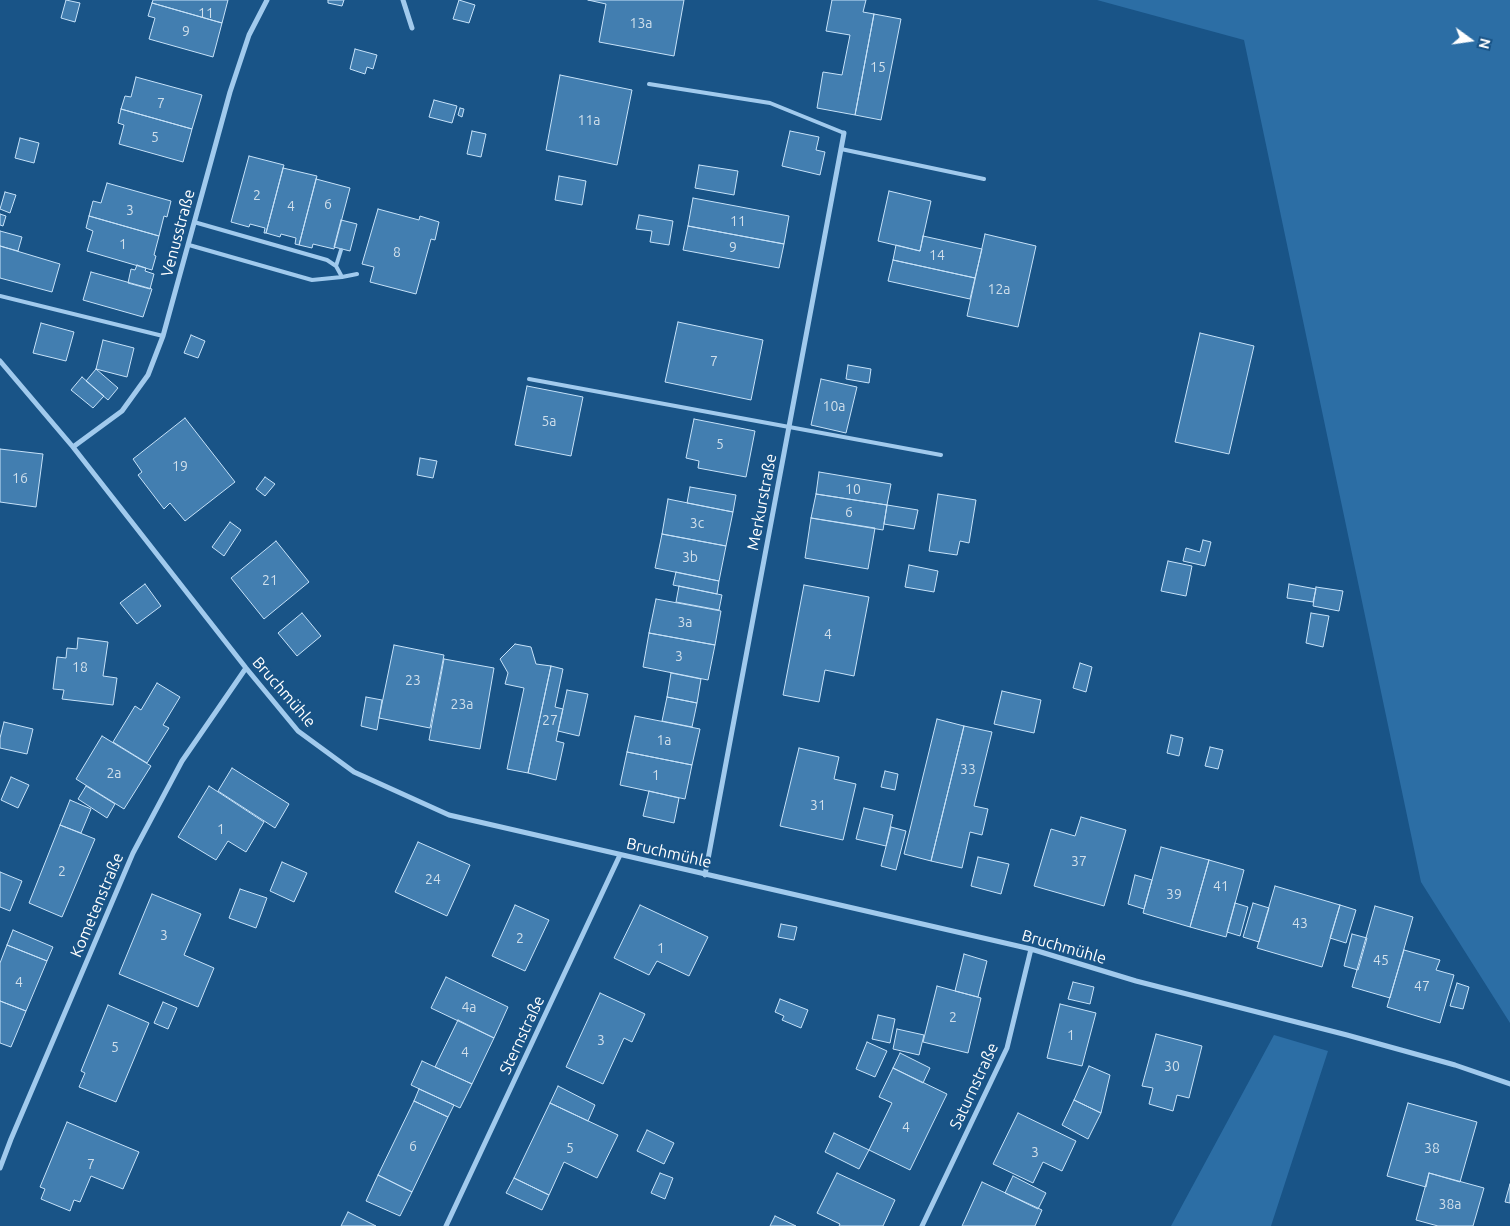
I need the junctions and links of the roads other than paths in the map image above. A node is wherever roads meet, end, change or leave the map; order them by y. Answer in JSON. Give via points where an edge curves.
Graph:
{"nodes":[{"id":1,"x":267,"y":0,"type":"edge"},
{"id":2,"x":403,"y":0,"type":"edge"},
{"id":3,"x":412,"y":28,"type":"dead end"},
{"id":4,"x":649,"y":84,"type":"dead end"},
{"id":5,"x":844,"y":133,"type":"joint"},
{"id":6,"x":841,"y":149,"type":"junction"},
{"id":7,"x":984,"y":179,"type":"dead end"},
{"id":8,"x":194,"y":222,"type":"junction"},
{"id":9,"x":189,"y":245,"type":"junction"},
{"id":10,"x":340,"y":250,"type":"dead end"},
{"id":11,"x":336,"y":266,"type":"junction"},
{"id":12,"x":358,"y":274,"type":"dead end"},
{"id":13,"x":342,"y":278,"type":"junction"},
{"id":14,"x":0,"y":296,"type":"edge"},
{"id":15,"x":163,"y":336,"type":"junction"},
{"id":16,"x":0,"y":361,"type":"edge"},
{"id":17,"x":529,"y":379,"type":"dead end"},
{"id":18,"x":788,"y":427,"type":"junction"},
{"id":19,"x":73,"y":447,"type":"junction"},
{"id":20,"x":941,"y":455,"type":"dead end"},
{"id":21,"x":246,"y":668,"type":"junction"},
{"id":22,"x":620,"y":855,"type":"junction"},
{"id":23,"x":705,"y":875,"type":"junction"},
{"id":24,"x":1031,"y":949,"type":"junction"},
{"id":25,"x":1510,"y":1084,"type":"edge"},
{"id":26,"x":0,"y":1168,"type":"edge"},
{"id":27,"x":446,"y":1226,"type":"edge"},
{"id":28,"x":922,"y":1226,"type":"edge"}],
"edges":[{"from":1,"to":8,"type":"street","name":"Venusstraße","via":[[249,35]]},
{"from":2,"to":3,"type":"street"},
{"from":4,"to":5,"type":"lane","via":[[770,103]]},
{"from":5,"to":6,"type":"street","name":"Merkurstraße"},
{"from":6,"to":7,"type":"lane"},
{"from":6,"to":18,"type":"street","name":"Merkurstraße"},
{"from":8,"to":9,"type":"street","name":"Venusstraße"},
{"from":8,"to":11,"type":"lane","via":[[327,260]]},
{"from":9,"to":13,"type":"lane","via":[[312,280]]},
{"from":9,"to":15,"type":"street","name":"Venusstraße"},
{"from":10,"to":11,"type":"lane"},
{"from":11,"to":13,"type":"lane"},
{"from":12,"to":13,"type":"lane"},
{"from":14,"to":15,"type":"lane"},
{"from":15,"to":19,"type":"street","name":"Venusstraße","via":[[148,375],[122,411]]},
{"from":16,"to":19,"type":"street","name":"Bruchmühle"},
{"from":17,"to":18,"type":"lane"},
{"from":18,"to":20,"type":"lane"},
{"from":18,"to":23,"type":"street","name":"Merkurstraße"},
{"from":19,"to":21,"type":"street","name":"Bruchmühle"},
{"from":21,"to":22,"type":"street","name":"Bruchmühle","via":[[298,731],[354,772],[449,815]]},
{"from":21,"to":26,"type":"street","name":"Kometenstraße","via":[[182,762],[133,853]]},
{"from":22,"to":23,"type":"street","name":"Bruchmühle"},
{"from":22,"to":27,"type":"street","name":"Sternstraße"},
{"from":23,"to":24,"type":"street","name":"Bruchmühle"},
{"from":24,"to":25,"type":"street","name":"Bruchmühle","via":[[1136,981],[1347,1035]]},
{"from":24,"to":28,"type":"street","name":"Saturnstraße","via":[[1007,1048]]}]}
